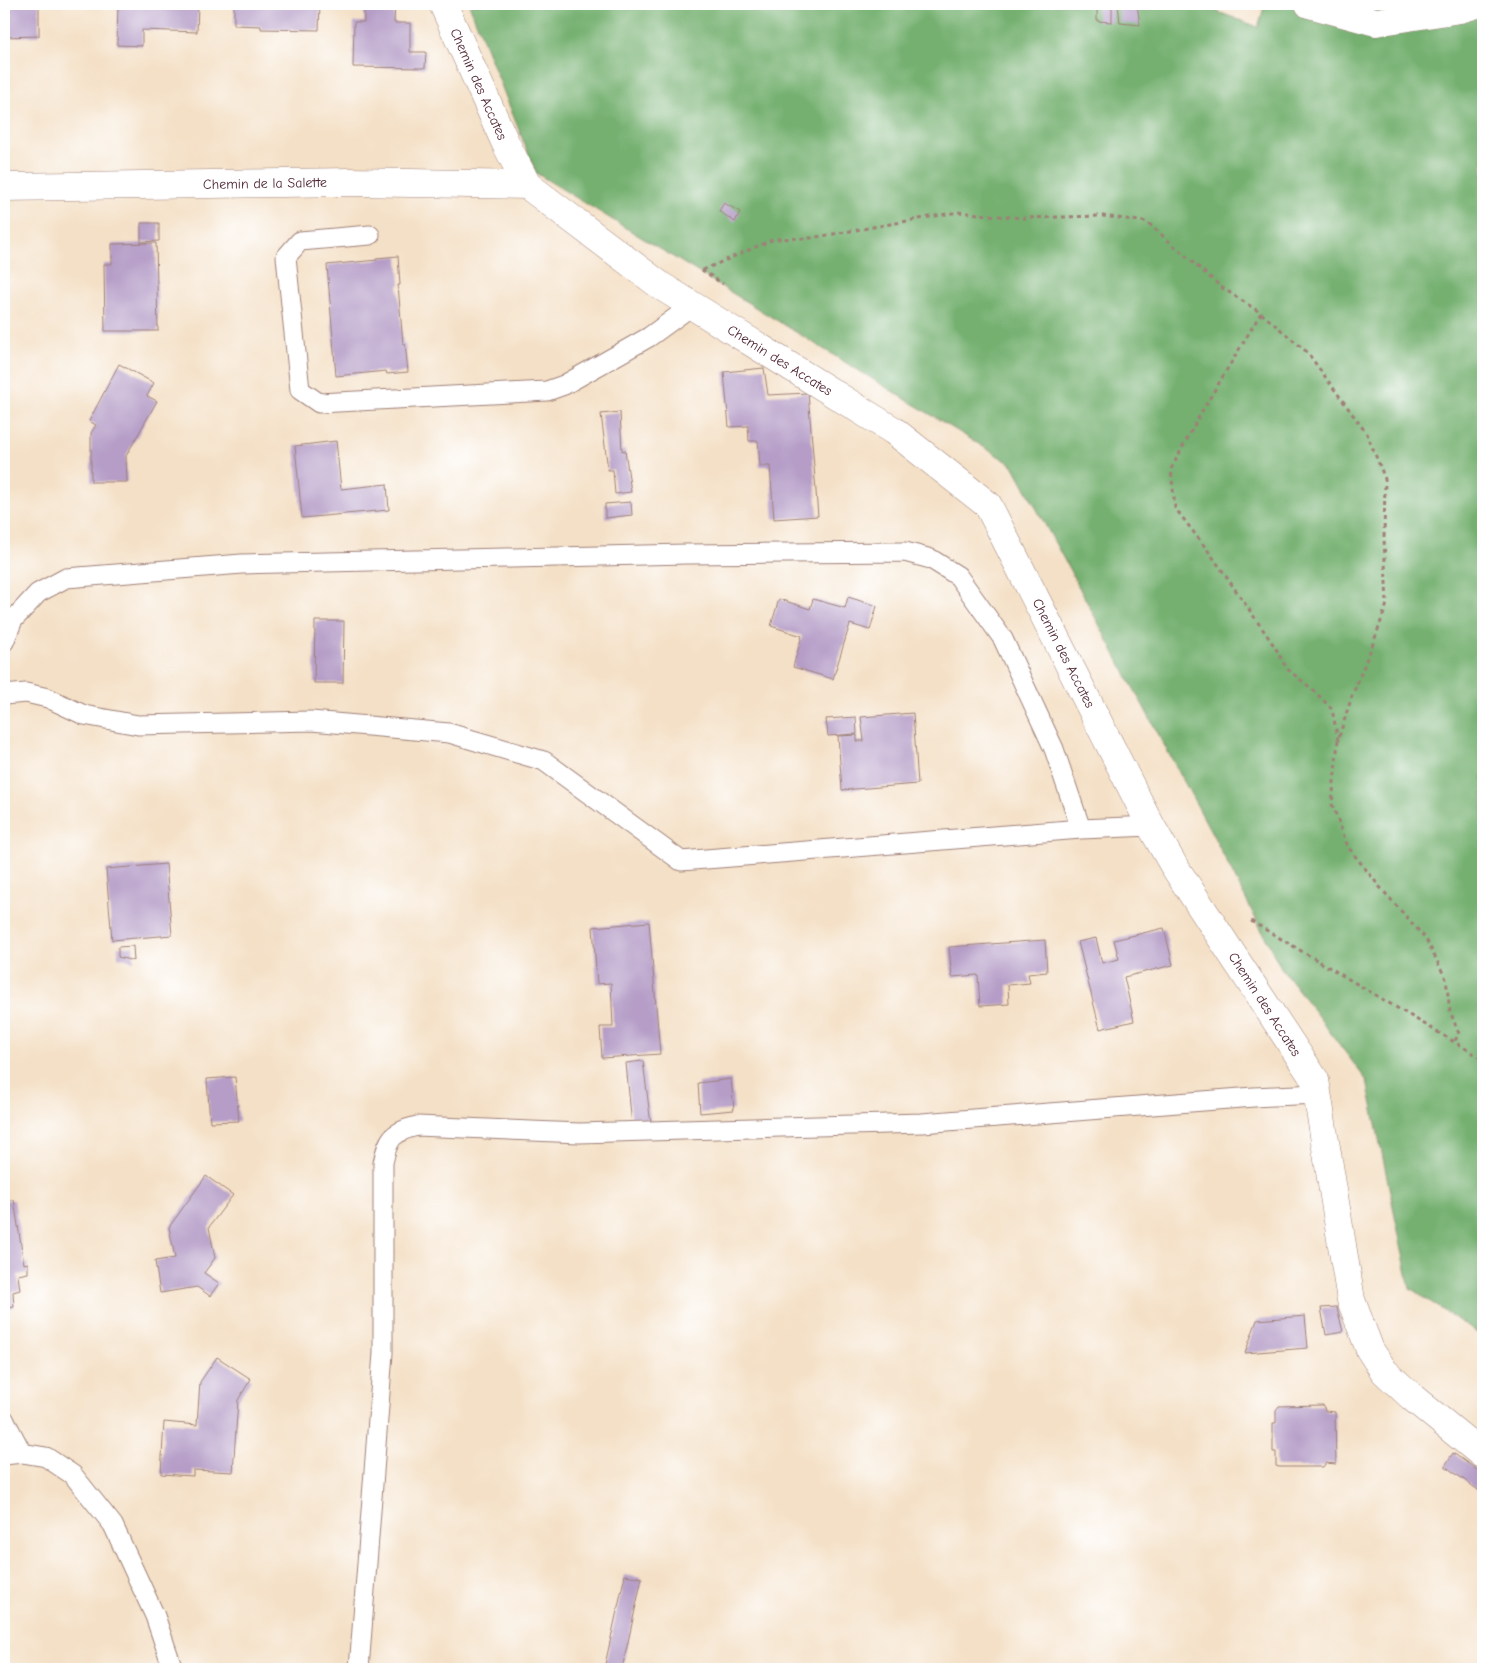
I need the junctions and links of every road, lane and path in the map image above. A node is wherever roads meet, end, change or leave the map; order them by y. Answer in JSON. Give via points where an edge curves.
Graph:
{"nodes":[{"id":1,"x":443,"y":4,"type":"edge"},
{"id":2,"x":1309,"y":4,"type":"edge"},
{"id":3,"x":1478,"y":4,"type":"edge"},
{"id":4,"x":527,"y":185,"type":"junction"},
{"id":5,"x":4,"y":187,"type":"edge"},
{"id":6,"x":370,"y":235,"type":"dead end"},
{"id":7,"x":703,"y":270,"type":"dead end"},
{"id":8,"x":693,"y":305,"type":"junction"},
{"id":9,"x":1261,"y":313,"type":"junction"},
{"id":10,"x":4,"y":642,"type":"edge"},
{"id":11,"x":4,"y":695,"type":"edge"},
{"id":12,"x":1338,"y":740,"type":"junction"},
{"id":13,"x":1150,"y":826,"type":"junction"},
{"id":14,"x":1081,"y":829,"type":"junction"},
{"id":15,"x":1454,"y":1042,"type":"dead end"},
{"id":16,"x":1318,"y":1094,"type":"junction"},
{"id":17,"x":4,"y":1419,"type":"edge"},
{"id":18,"x":13,"y":1454,"type":"edge"},
{"id":19,"x":1483,"y":1455,"type":"edge"},
{"id":20,"x":173,"y":1669,"type":"edge"},
{"id":21,"x":359,"y":1669,"type":"edge"}],
"edges":[{"from":1,"to":4,"type":"street","name":"Chemin des Accates"},
{"from":2,"to":3,"type":"street","via":[[1376,22]]},
{"from":4,"to":5,"type":"street","name":"Chemin de la Salette","via":[[350,182]]},
{"from":4,"to":8,"type":"street","name":"Chemin des Accates","via":[[662,286]]},
{"from":6,"to":8,"type":"lane","via":[[300,241],[286,257],[300,390],[319,403],[548,391],[649,337]]},
{"from":7,"to":9,"type":"path","via":[[774,239],[811,238],[958,212],[1021,218],[1103,216],[1147,222],[1221,287]]},
{"from":8,"to":13,"type":"street","name":"Chemin des Accates","via":[[894,432],[988,505]]},
{"from":9,"to":12,"type":"path","via":[[1307,352],[1367,434],[1385,479],[1387,604]]},
{"from":9,"to":12,"type":"path","via":[[1206,403],[1171,469],[1175,508],[1212,556],[1287,669],[1332,709]]},
{"from":10,"to":14,"type":"lane","via":[[13,620],[38,593],[66,578],[242,564],[905,552],[931,559],[958,576],[1003,639],[1054,749]]},
{"from":11,"to":14,"type":"lane","via":[[26,693],[48,698],[84,715],[138,726],[311,721],[448,733],[544,762],[681,861]]},
{"from":12,"to":15,"type":"path","via":[[1332,804],[1348,847],[1426,939],[1446,979],[1450,1011],[1459,1034]]},
{"from":13,"to":14,"type":"lane"},
{"from":13,"to":16,"type":"street","name":"Chemin des Accates","via":[[1315,1080]]},
{"from":16,"to":19,"type":"street","name":"Chemin des Accates","via":[[1351,1300],[1370,1350],[1384,1371],[1413,1398]]},
{"from":16,"to":21,"type":"lane","via":[[922,1123],[579,1133],[417,1126],[401,1130],[387,1143],[383,1163],[383,1353]]},
{"from":17,"to":18,"type":"lane"},
{"from":18,"to":20,"type":"lane","via":[[46,1457],[73,1476],[113,1524],[155,1616]]}]}
